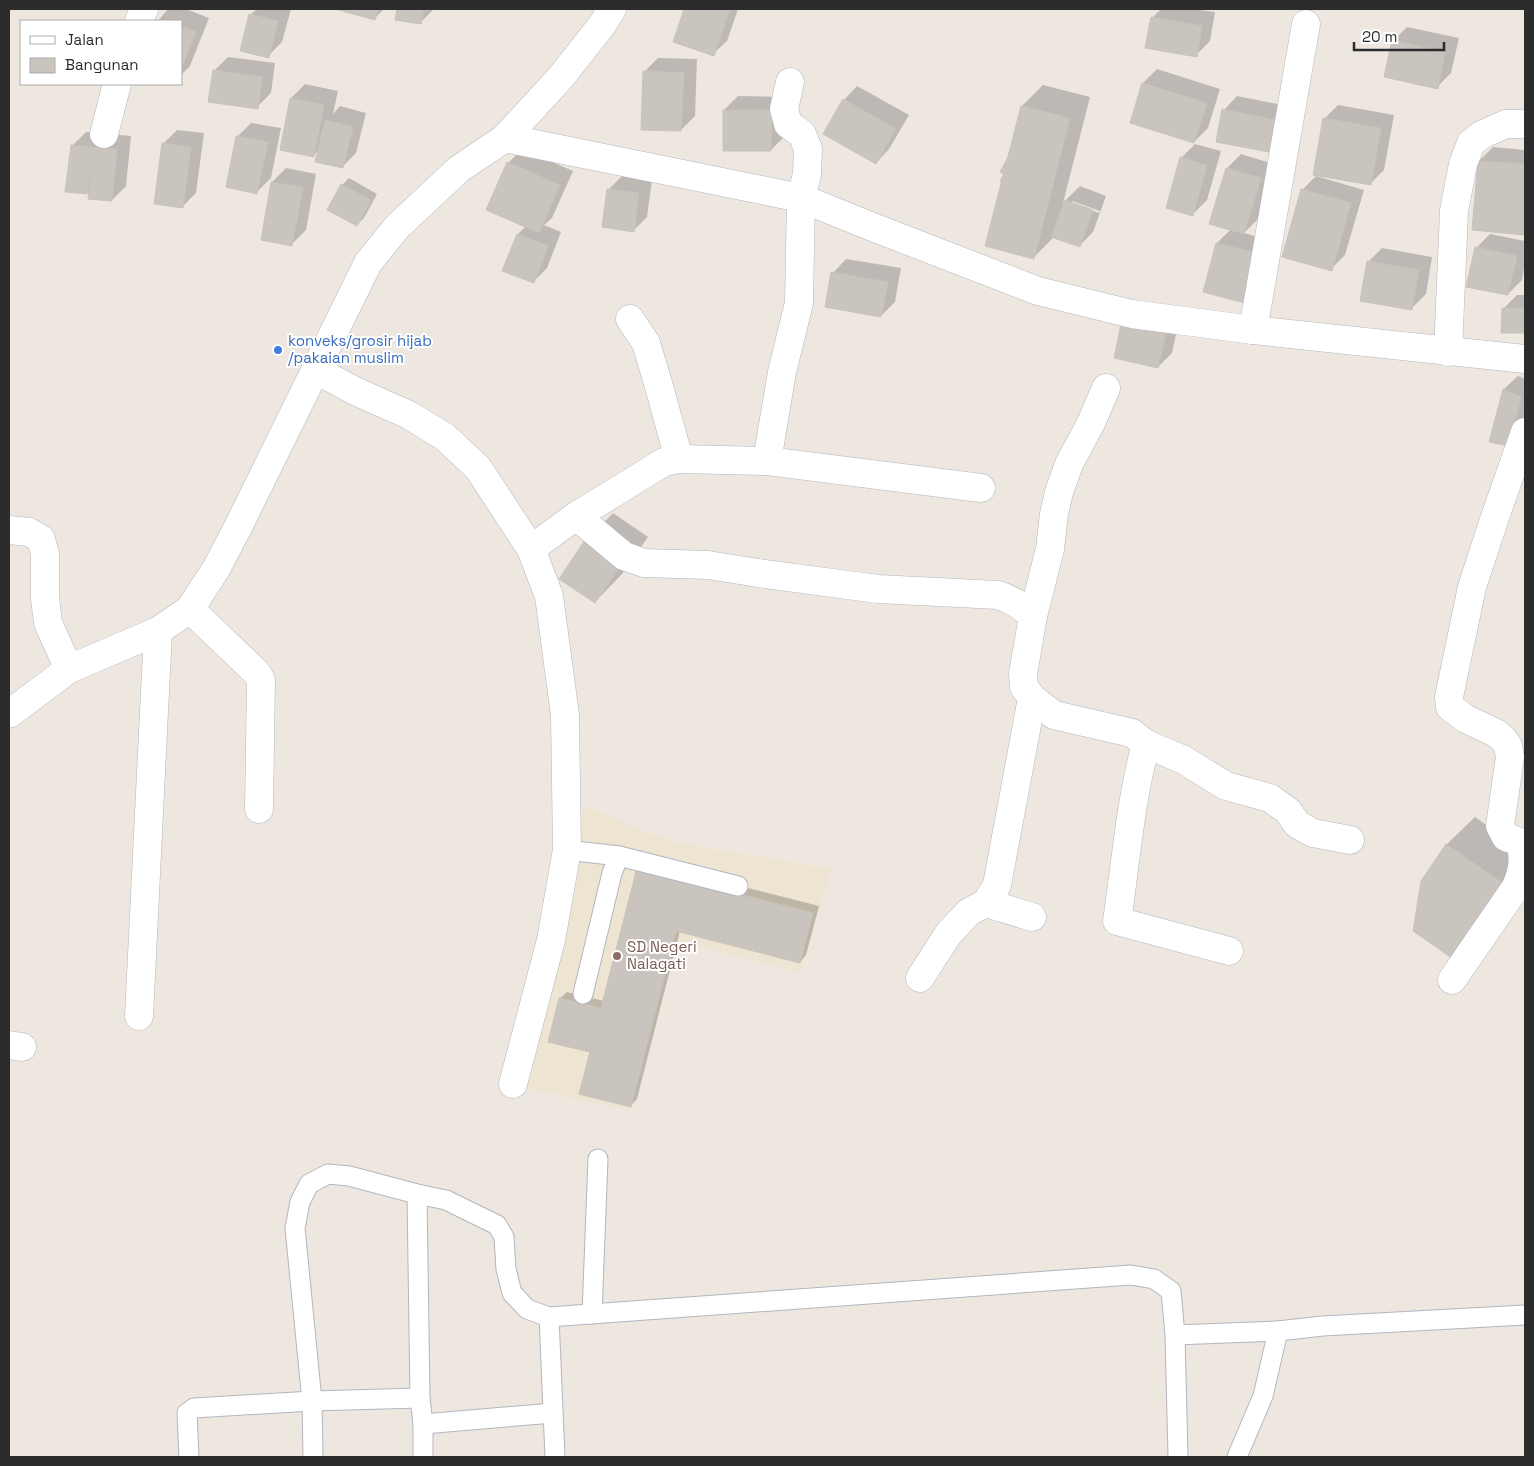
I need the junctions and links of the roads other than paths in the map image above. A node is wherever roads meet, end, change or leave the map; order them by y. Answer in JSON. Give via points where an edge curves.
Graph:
{"nodes":[{"id":1,"x":612,"y":9,"type":"edge"},
{"id":2,"x":1306,"y":24,"type":"dead end"},
{"id":3,"x":790,"y":82,"type":"dead end"},
{"id":4,"x":117,"y":85,"type":"edge"},
{"id":5,"x":1525,"y":124,"type":"edge"},
{"id":6,"x":104,"y":134,"type":"dead end"},
{"id":7,"x":505,"y":138,"type":"junction"},
{"id":8,"x":801,"y":198,"type":"junction"},
{"id":9,"x":630,"y":319,"type":"dead end"},
{"id":10,"x":1252,"y":330,"type":"junction"},
{"id":11,"x":1448,"y":352,"type":"junction"},
{"id":12,"x":1525,"y":359,"type":"edge"},
{"id":13,"x":316,"y":370,"type":"junction"},
{"id":14,"x":1106,"y":388,"type":"dead end"},
{"id":15,"x":1525,"y":432,"type":"edge"},
{"id":16,"x":679,"y":459,"type":"junction"},
{"id":17,"x":766,"y":461,"type":"junction"},
{"id":18,"x":981,"y":488,"type":"dead end"},
{"id":19,"x":576,"y":516,"type":"junction"},
{"id":20,"x":9,"y":530,"type":"edge"},
{"id":21,"x":532,"y":550,"type":"junction"},
{"id":22,"x":190,"y":609,"type":"junction"},
{"id":23,"x":1034,"y":616,"type":"junction"},
{"id":24,"x":158,"y":630,"type":"junction"},
{"id":25,"x":69,"y":669,"type":"junction"},
{"id":26,"x":1032,"y":698,"type":"junction"},
{"id":27,"x":9,"y":714,"type":"edge"},
{"id":28,"x":1146,"y":744,"type":"junction"},
{"id":29,"x":258,"y":810,"type":"dead end"},
{"id":30,"x":1350,"y":840,"type":"dead end"},
{"id":31,"x":1523,"y":843,"type":"edge"},
{"id":32,"x":567,"y":850,"type":"junction"},
{"id":33,"x":619,"y":856,"type":"junction"},
{"id":34,"x":738,"y":886,"type":"dead end"},
{"id":35,"x":986,"y":903,"type":"junction"},
{"id":36,"x":1032,"y":917,"type":"dead end"},
{"id":37,"x":1229,"y":951,"type":"dead end"},
{"id":38,"x":920,"y":978,"type":"dead end"},
{"id":39,"x":1452,"y":980,"type":"dead end"},
{"id":40,"x":583,"y":994,"type":"dead end"},
{"id":41,"x":139,"y":1016,"type":"dead end"},
{"id":42,"x":513,"y":1084,"type":"dead end"},
{"id":43,"x":598,"y":1158,"type":"dead end"},
{"id":44,"x":417,"y":1194,"type":"junction"},
{"id":45,"x":592,"y":1314,"type":"junction"},
{"id":46,"x":1525,"y":1315,"type":"edge"},
{"id":47,"x":549,"y":1317,"type":"junction"},
{"id":48,"x":1278,"y":1331,"type":"junction"},
{"id":49,"x":1175,"y":1334,"type":"junction"},
{"id":50,"x":420,"y":1398,"type":"junction"},
{"id":51,"x":312,"y":1401,"type":"junction"},
{"id":52,"x":553,"y":1413,"type":"junction"},
{"id":53,"x":423,"y":1424,"type":"junction"},
{"id":54,"x":189,"y":1457,"type":"edge"},
{"id":55,"x":313,"y":1457,"type":"edge"},
{"id":56,"x":423,"y":1457,"type":"edge"},
{"id":57,"x":555,"y":1457,"type":"edge"},
{"id":58,"x":1178,"y":1457,"type":"edge"},
{"id":59,"x":1237,"y":1457,"type":"edge"}],
"edges":[{"from":1,"to":7,"type":"street","via":[[562,77]]},
{"from":2,"to":10,"type":"street"},
{"from":3,"to":8,"type":"street","via":[[784,108],[788,124],[802,134],[808,149],[808,174]]},
{"from":4,"to":6,"type":"street"},
{"from":5,"to":11,"type":"street","via":[[1506,124],[1483,134],[1471,143],[1463,164],[1454,211]]},
{"from":7,"to":8,"type":"street"},
{"from":7,"to":13,"type":"street","via":[[459,169],[397,227],[368,263]]},
{"from":8,"to":10,"type":"street","via":[[1038,290],[1132,314]]},
{"from":8,"to":17,"type":"street","via":[[799,303],[782,372]]},
{"from":9,"to":16,"type":"street","via":[[646,343]]},
{"from":10,"to":11,"type":"street"},
{"from":11,"to":12,"type":"street"},
{"from":13,"to":21,"type":"street","via":[[409,415],[445,437],[478,468]]},
{"from":13,"to":22,"type":"street","via":[[216,568]]},
{"from":14,"to":23,"type":"street","via":[[1059,492]]},
{"from":15,"to":31,"type":"street","via":[[1472,587],[1450,697],[1450,707],[1466,719],[1496,733],[1508,746],[1510,757],[1500,826],[1506,837]]},
{"from":16,"to":17,"type":"street"},
{"from":16,"to":19,"type":"street","via":[[664,462]]},
{"from":17,"to":18,"type":"street"},
{"from":19,"to":21,"type":"street"},
{"from":19,"to":23,"type":"street","via":[[624,556],[644,563],[708,565],[878,589],[998,595],[1009,598]]},
{"from":20,"to":25,"type":"street","via":[[28,532],[41,539],[45,554],[48,623]]},
{"from":21,"to":32,"type":"street","via":[[549,596],[565,715]]},
{"from":22,"to":24,"type":"street"},
{"from":22,"to":29,"type":"street","via":[[261,680]]},
{"from":23,"to":26,"type":"street","via":[[1023,674],[1024,687]]},
{"from":24,"to":25,"type":"street"},
{"from":24,"to":41,"type":"street"},
{"from":25,"to":27,"type":"street"},
{"from":26,"to":28,"type":"street","via":[[1054,715],[1132,733]]},
{"from":26,"to":35,"type":"street","via":[[997,885]]},
{"from":28,"to":30,"type":"street","via":[[1184,760],[1226,786],[1270,798],[1288,810],[1297,824],[1313,833]]},
{"from":28,"to":37,"type":"street","via":[[1134,798],[1117,921]]},
{"from":31,"to":39,"type":"street","via":[[1522,874],[1516,887]]},
{"from":32,"to":33,"type":"lane"},
{"from":32,"to":42,"type":"street","via":[[551,940]]},
{"from":33,"to":34,"type":"lane"},
{"from":33,"to":40,"type":"lane"},
{"from":35,"to":36,"type":"street"},
{"from":35,"to":38,"type":"street","via":[[969,912],[949,933]]},
{"from":43,"to":45,"type":"lane"},
{"from":44,"to":47,"type":"lane","via":[[446,1200],[497,1225],[504,1237],[506,1269],[512,1293],[527,1309]]},
{"from":44,"to":50,"type":"lane"},
{"from":44,"to":51,"type":"lane","via":[[349,1176],[328,1174],[309,1184],[300,1202],[296,1228]]},
{"from":45,"to":47,"type":"lane"},
{"from":45,"to":49,"type":"lane","via":[[1131,1275],[1154,1279],[1171,1291]]},
{"from":46,"to":48,"type":"lane"},
{"from":47,"to":52,"type":"lane"},
{"from":48,"to":49,"type":"lane"},
{"from":48,"to":59,"type":"lane","via":[[1263,1396]]},
{"from":49,"to":58,"type":"lane"},
{"from":50,"to":51,"type":"lane"},
{"from":50,"to":53,"type":"lane"},
{"from":51,"to":54,"type":"lane","via":[[194,1408],[187,1412]]},
{"from":51,"to":55,"type":"lane"},
{"from":52,"to":53,"type":"lane"},
{"from":52,"to":57,"type":"lane"},
{"from":53,"to":56,"type":"lane"}]}
